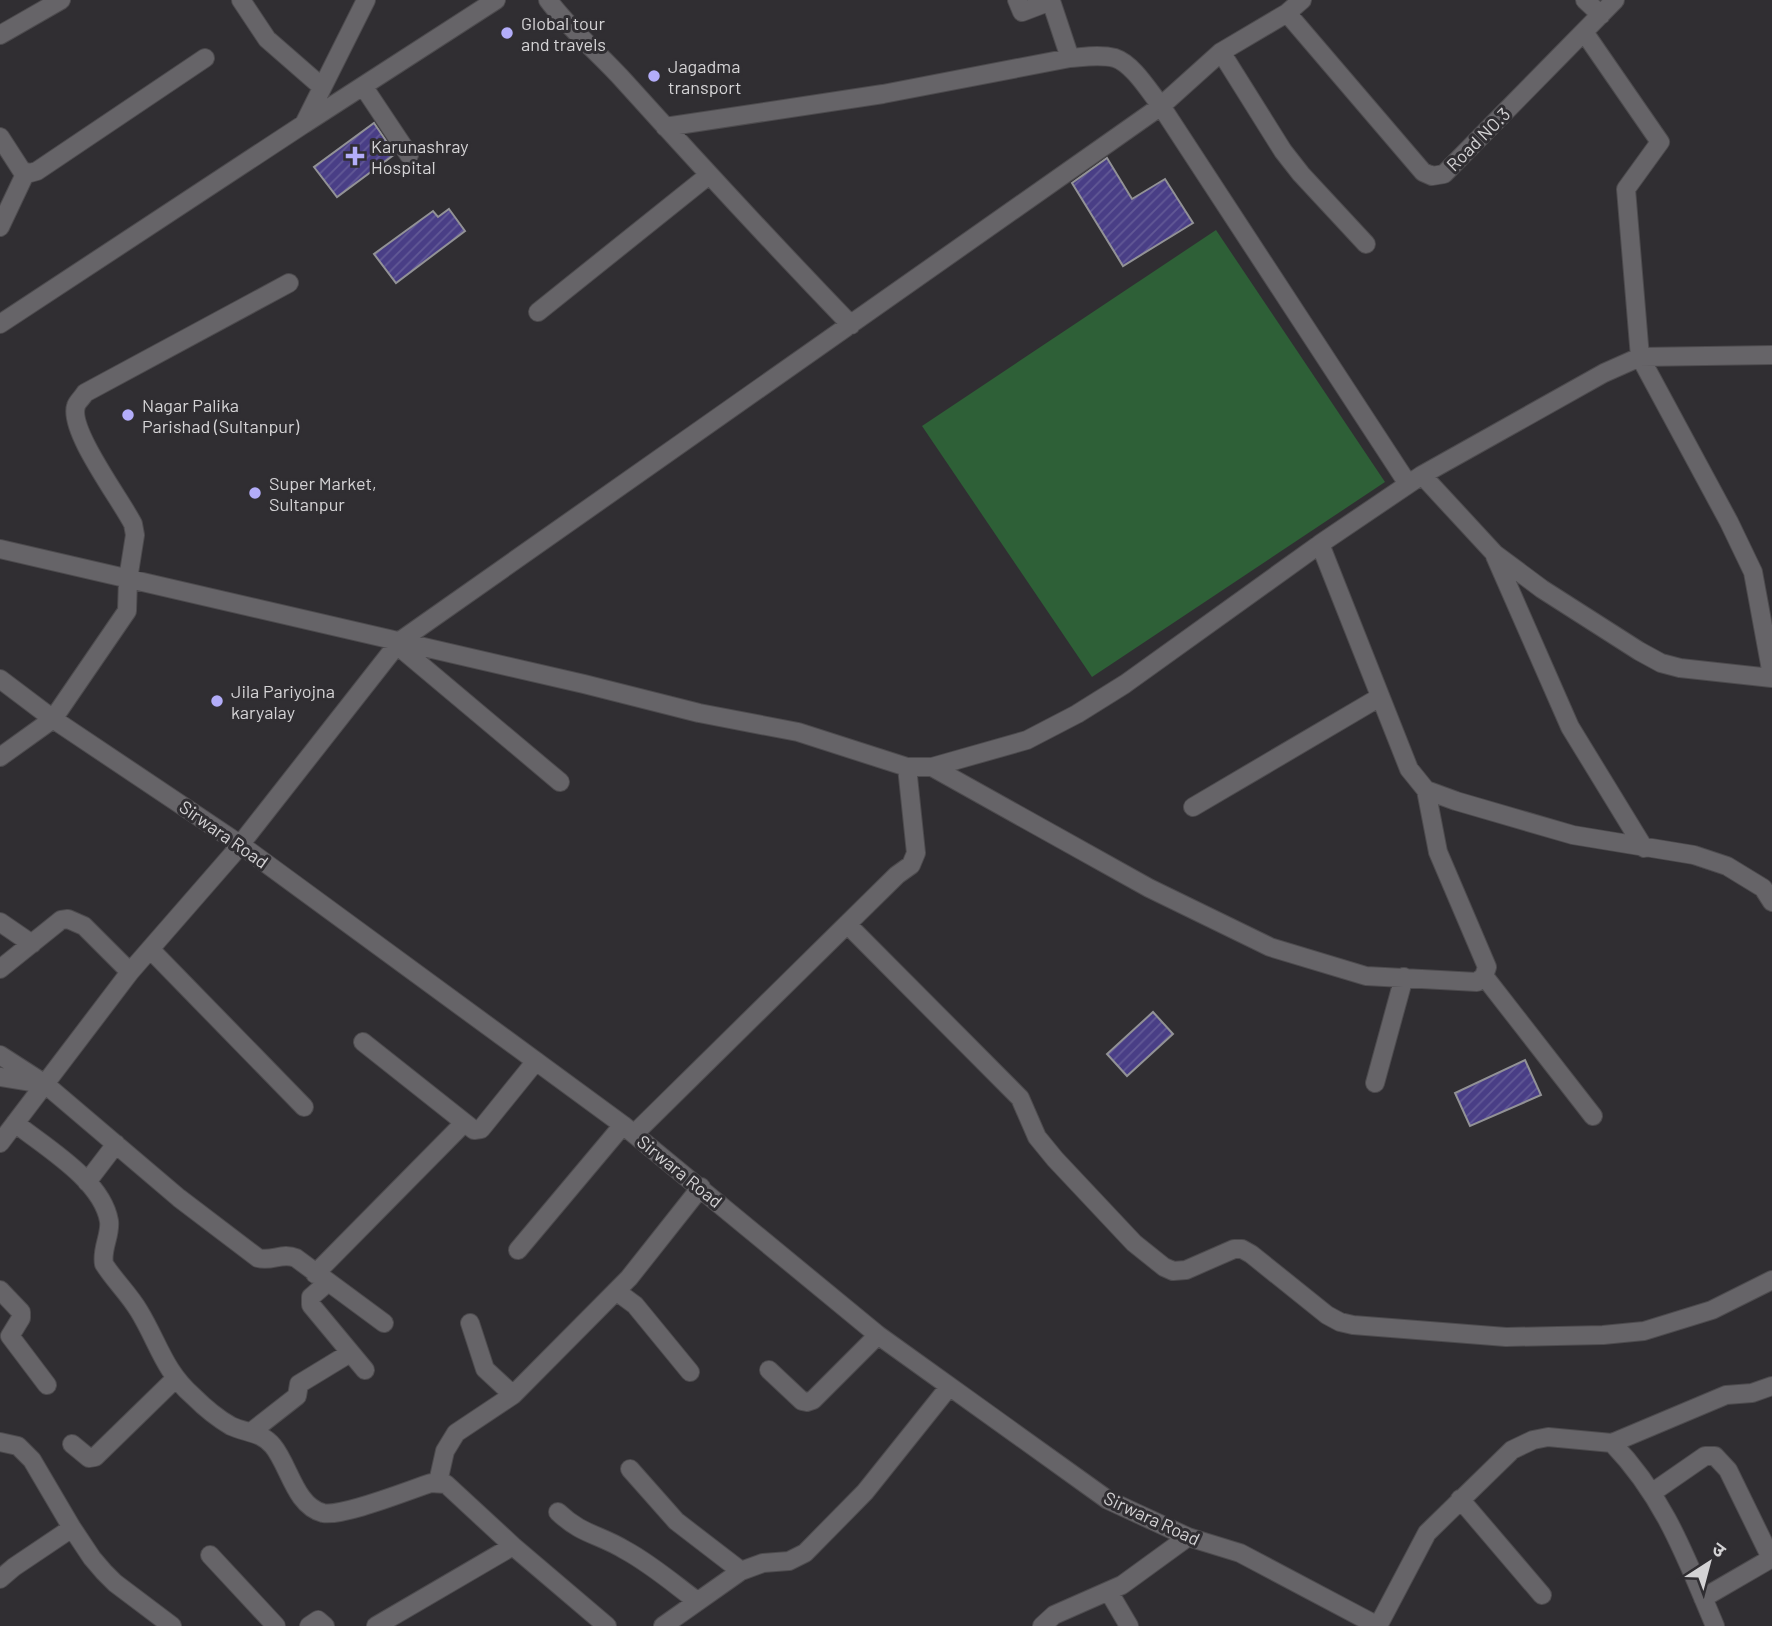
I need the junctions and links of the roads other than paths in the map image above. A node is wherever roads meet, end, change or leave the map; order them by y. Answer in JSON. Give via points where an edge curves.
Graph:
{"nodes":[{"id":1,"x":61,"y":0,"type":"edge"},
{"id":2,"x":241,"y":0,"type":"edge"},
{"id":3,"x":366,"y":0,"type":"edge"},
{"id":4,"x":496,"y":0,"type":"edge"},
{"id":5,"x":548,"y":0,"type":"edge"},
{"id":6,"x":1017,"y":0,"type":"edge"},
{"id":7,"x":1302,"y":0,"type":"edge"},
{"id":8,"x":1585,"y":0,"type":"edge"},
{"id":9,"x":1615,"y":0,"type":"edge"},
{"id":10,"x":1287,"y":13,"type":"junction"},
{"id":11,"x":1601,"y":15,"type":"junction"},
{"id":12,"x":1584,"y":32,"type":"junction"},
{"id":13,"x":0,"y":35,"type":"edge"},
{"id":14,"x":1222,"y":52,"type":"junction"},
{"id":15,"x":205,"y":58,"type":"dead end"},
{"id":16,"x":1070,"y":58,"type":"junction"},
{"id":17,"x":363,"y":86,"type":"junction"},
{"id":18,"x":322,"y":87,"type":"junction"},
{"id":19,"x":1161,"y":106,"type":"junction"},
{"id":20,"x":304,"y":124,"type":"junction"},
{"id":21,"x":665,"y":127,"type":"junction"},
{"id":22,"x":0,"y":136,"type":"edge"},
{"id":23,"x":409,"y":155,"type":"dead end"},
{"id":24,"x":26,"y":172,"type":"junction"},
{"id":25,"x":709,"y":175,"type":"junction"},
{"id":26,"x":0,"y":227,"type":"edge"},
{"id":27,"x":1366,"y":244,"type":"dead end"},
{"id":28,"x":289,"y":283,"type":"dead end"},
{"id":29,"x":538,"y":313,"type":"dead end"},
{"id":30,"x":1,"y":316,"type":"edge"},
{"id":31,"x":851,"y":324,"type":"junction"},
{"id":32,"x":1772,"y":355,"type":"edge"},
{"id":33,"x":1640,"y":357,"type":"junction"},
{"id":34,"x":1415,"y":479,"type":"junction"},
{"id":35,"x":1320,"y":544,"type":"junction"},
{"id":36,"x":0,"y":549,"type":"edge"},
{"id":37,"x":1495,"y":554,"type":"junction"},
{"id":38,"x":128,"y":579,"type":"junction"},
{"id":39,"x":398,"y":643,"type":"junction"},
{"id":40,"x":1772,"y":677,"type":"edge"},
{"id":41,"x":0,"y":679,"type":"edge"},
{"id":42,"x":1380,"y":697,"type":"junction"},
{"id":43,"x":53,"y":719,"type":"junction"},
{"id":44,"x":0,"y":757,"type":"edge"},
{"id":45,"x":908,"y":767,"type":"junction"},
{"id":46,"x":932,"y":767,"type":"junction"},
{"id":47,"x":560,"y":782,"type":"dead end"},
{"id":48,"x":1426,"y":790,"type":"junction"},
{"id":49,"x":1193,"y":807,"type":"dead end"},
{"id":50,"x":241,"y":845,"type":"junction"},
{"id":51,"x":1644,"y":848,"type":"junction"},
{"id":52,"x":1772,"y":902,"type":"edge"},
{"id":53,"x":0,"y":922,"type":"edge"},
{"id":54,"x":848,"y":924,"type":"junction"},
{"id":55,"x":32,"y":944,"type":"junction"},
{"id":56,"x":150,"y":949,"type":"junction"},
{"id":57,"x":0,"y":970,"type":"edge"},
{"id":58,"x":130,"y":972,"type":"junction"},
{"id":59,"x":1484,"y":976,"type":"junction"},
{"id":60,"x":1404,"y":977,"type":"junction"},
{"id":61,"x":363,"y":1042,"type":"dead end"},
{"id":62,"x":0,"y":1055,"type":"edge"},
{"id":63,"x":536,"y":1061,"type":"junction"},
{"id":64,"x":0,"y":1077,"type":"edge"},
{"id":65,"x":1375,"y":1083,"type":"dead end"},
{"id":66,"x":45,"y":1084,"type":"junction"},
{"id":67,"x":304,"y":1107,"type":"dead end"},
{"id":68,"x":1593,"y":1116,"type":"dead end"},
{"id":69,"x":15,"y":1123,"type":"junction"},
{"id":70,"x":464,"y":1123,"type":"junction"},
{"id":71,"x":628,"y":1129,"type":"junction"},
{"id":72,"x":0,"y":1143,"type":"edge"},
{"id":73,"x":116,"y":1144,"type":"junction"},
{"id":74,"x":87,"y":1182,"type":"junction"},
{"id":75,"x":701,"y":1187,"type":"junction"},
{"id":76,"x":518,"y":1250,"type":"dead end"},
{"id":77,"x":321,"y":1279,"type":"junction"},
{"id":78,"x":1772,"y":1280,"type":"edge"},
{"id":79,"x":0,"y":1290,"type":"edge"},
{"id":80,"x":616,"y":1291,"type":"junction"},
{"id":81,"x":384,"y":1323,"type":"dead end"},
{"id":82,"x":470,"y":1323,"type":"dead end"},
{"id":83,"x":878,"y":1335,"type":"junction"},
{"id":84,"x":350,"y":1353,"type":"junction"},
{"id":85,"x":365,"y":1370,"type":"dead end"},
{"id":86,"x":769,"y":1370,"type":"dead end"},
{"id":87,"x":690,"y":1372,"type":"dead end"},
{"id":88,"x":175,"y":1379,"type":"junction"},
{"id":89,"x":47,"y":1385,"type":"dead end"},
{"id":90,"x":1772,"y":1386,"type":"edge"},
{"id":91,"x":948,"y":1387,"type":"junction"},
{"id":92,"x":513,"y":1395,"type":"junction"},
{"id":93,"x":251,"y":1432,"type":"junction"},
{"id":94,"x":0,"y":1442,"type":"edge"},
{"id":95,"x":1612,"y":1443,"type":"junction"},
{"id":96,"x":72,"y":1444,"type":"dead end"},
{"id":97,"x":630,"y":1469,"type":"dead end"},
{"id":98,"x":438,"y":1482,"type":"junction"},
{"id":99,"x":1653,"y":1492,"type":"junction"},
{"id":100,"x":1460,"y":1499,"type":"junction"},
{"id":101,"x":558,"y":1512,"type":"dead end"},
{"id":102,"x":72,"y":1528,"type":"junction"},
{"id":103,"x":1188,"y":1537,"type":"junction"},
{"id":104,"x":513,"y":1546,"type":"junction"},
{"id":105,"x":210,"y":1555,"type":"dead end"},
{"id":106,"x":1772,"y":1558,"type":"edge"},
{"id":107,"x":741,"y":1571,"type":"junction"},
{"id":108,"x":0,"y":1579,"type":"edge"},
{"id":109,"x":1109,"y":1592,"type":"junction"},
{"id":110,"x":1542,"y":1595,"type":"dead end"},
{"id":111,"x":1703,"y":1598,"type":"junction"},
{"id":112,"x":698,"y":1601,"type":"junction"},
{"id":113,"x":166,"y":1624,"type":"edge"},
{"id":114,"x":276,"y":1626,"type":"edge"},
{"id":115,"x":309,"y":1626,"type":"edge"},
{"id":116,"x":325,"y":1626,"type":"edge"},
{"id":117,"x":376,"y":1626,"type":"edge"},
{"id":118,"x":607,"y":1626,"type":"edge"},
{"id":119,"x":663,"y":1626,"type":"edge"},
{"id":120,"x":1042,"y":1626,"type":"edge"},
{"id":121,"x":1129,"y":1626,"type":"edge"},
{"id":122,"x":1378,"y":1626,"type":"edge"},
{"id":123,"x":1715,"y":1626,"type":"edge"}],
"edges":[{"from":1,"to":13,"type":"street"},
{"from":2,"to":18,"type":"street","via":[[267,39]]},
{"from":3,"to":18,"type":"street"},
{"from":4,"to":17,"type":"street"},
{"from":5,"to":21,"type":"street","via":[[566,25]]},
{"from":6,"to":16,"type":"street","via":[[1023,12],[1051,1]]},
{"from":7,"to":10,"type":"street"},
{"from":8,"to":11,"type":"street"},
{"from":9,"to":11,"type":"street","name":"Road NO.3"},
{"from":10,"to":12,"type":"street","name":"Road NO.3","via":[[1423,172],[1432,176],[1444,174]]},
{"from":10,"to":14,"type":"street"},
{"from":11,"to":12,"type":"street","name":"Road NO.3"},
{"from":12,"to":33,"type":"street","via":[[1660,142],[1626,189]]},
{"from":14,"to":19,"type":"street"},
{"from":14,"to":27,"type":"street","via":[[1283,151]]},
{"from":15,"to":24,"type":"street","via":[[37,170]]},
{"from":16,"to":19,"type":"street","via":[[1117,59]]},
{"from":16,"to":21,"type":"street","via":[[883,94]]},
{"from":17,"to":20,"type":"street"},
{"from":17,"to":23,"type":"street"},
{"from":18,"to":20,"type":"street"},
{"from":19,"to":31,"type":"street"},
{"from":19,"to":34,"type":"street"},
{"from":20,"to":30,"type":"street"},
{"from":21,"to":25,"type":"street"},
{"from":22,"to":24,"type":"street","via":[[17,166]]},
{"from":24,"to":26,"type":"street"},
{"from":25,"to":29,"type":"street"},
{"from":25,"to":31,"type":"street"},
{"from":28,"to":38,"type":"street","via":[[85,393],[76,406],[76,420],[91,455],[133,524]]},
{"from":31,"to":39,"type":"street"},
{"from":32,"to":33,"type":"street"},
{"from":33,"to":34,"type":"street"},
{"from":33,"to":40,"type":"street","via":[[1753,572]]},
{"from":34,"to":35,"type":"street"},
{"from":34,"to":37,"type":"street"},
{"from":35,"to":42,"type":"street"},
{"from":35,"to":46,"type":"street","via":[[1077,714],[1027,740]]},
{"from":36,"to":38,"type":"street"},
{"from":37,"to":40,"type":"street","via":[[1661,663]]},
{"from":37,"to":51,"type":"street","via":[[1570,727]]},
{"from":38,"to":39,"type":"street"},
{"from":38,"to":43,"type":"street","via":[[127,611]]},
{"from":39,"to":45,"type":"street","via":[[798,732]]},
{"from":39,"to":47,"type":"street"},
{"from":39,"to":50,"type":"street"},
{"from":41,"to":43,"type":"street","name":"Sirwara Road"},
{"from":42,"to":48,"type":"street","via":[[1409,769]]},
{"from":42,"to":49,"type":"street"},
{"from":43,"to":44,"type":"street"},
{"from":43,"to":50,"type":"street","name":"Sirwara Road"},
{"from":45,"to":46,"type":"street"},
{"from":45,"to":54,"type":"street","via":[[916,853],[911,865]]},
{"from":46,"to":60,"type":"street","via":[[1149,888],[1270,947],[1366,976]]},
{"from":48,"to":51,"type":"street","via":[[1573,835]]},
{"from":48,"to":59,"type":"street","via":[[1438,852],[1487,967]]},
{"from":50,"to":56,"type":"street"},
{"from":50,"to":63,"type":"street","name":"Sirwara Road"},
{"from":51,"to":52,"type":"street","via":[[1694,855],[1727,866],[1763,888]]},
{"from":53,"to":55,"type":"street"},
{"from":54,"to":71,"type":"street"},
{"from":54,"to":78,"type":"street","via":[[1020,1098],[1037,1137],[1134,1243],[1173,1271],[1242,1249],[1340,1322],[1506,1337],[1644,1331],[1712,1310]]},
{"from":55,"to":57,"type":"street"},
{"from":55,"to":58,"type":"street","via":[[68,919],[84,926]]},
{"from":56,"to":58,"type":"street"},
{"from":56,"to":67,"type":"street"},
{"from":58,"to":66,"type":"street"},
{"from":59,"to":60,"type":"street","via":[[1477,982]]},
{"from":59,"to":68,"type":"street"},
{"from":60,"to":65,"type":"street"},
{"from":61,"to":70,"type":"street"},
{"from":62,"to":66,"type":"street"},
{"from":63,"to":70,"type":"street","via":[[481,1129]]},
{"from":63,"to":71,"type":"street","name":"Sirwara Road"},
{"from":64,"to":66,"type":"street"},
{"from":66,"to":69,"type":"street"},
{"from":66,"to":73,"type":"street"},
{"from":69,"to":72,"type":"street"},
{"from":69,"to":74,"type":"street"},
{"from":70,"to":77,"type":"street"},
{"from":71,"to":75,"type":"street","name":"Sirwara Road"},
{"from":71,"to":76,"type":"street"},
{"from":73,"to":74,"type":"street"},
{"from":73,"to":77,"type":"street","via":[[258,1258],[289,1255]]},
{"from":74,"to":88,"type":"street","via":[[107,1214],[104,1264],[139,1310]]},
{"from":75,"to":80,"type":"street"},
{"from":75,"to":83,"type":"street","name":"Sirwara Road"},
{"from":77,"to":81,"type":"street"},
{"from":77,"to":84,"type":"street","via":[[310,1301]]},
{"from":79,"to":89,"type":"street","via":[[21,1312],[10,1336]]},
{"from":80,"to":87,"type":"street","via":[[635,1305]]},
{"from":80,"to":92,"type":"street"},
{"from":82,"to":92,"type":"street","via":[[485,1369]]},
{"from":83,"to":86,"type":"street","via":[[807,1402]]},
{"from":83,"to":91,"type":"street","name":"Sirwara Road"},
{"from":84,"to":85,"type":"street"},
{"from":84,"to":93,"type":"street","via":[[299,1384],[297,1395]]},
{"from":88,"to":93,"type":"street","via":[[226,1423]]},
{"from":88,"to":96,"type":"street","via":[[95,1457],[89,1458]]},
{"from":90,"to":95,"type":"street","via":[[1726,1395]]},
{"from":91,"to":103,"type":"street","name":"Sirwara Road","via":[[1108,1500]]},
{"from":91,"to":107,"type":"street","via":[[865,1492],[805,1553]]},
{"from":92,"to":98,"type":"street","via":[[456,1433],[445,1451]]},
{"from":93,"to":98,"type":"street","via":[[274,1446],[305,1500],[322,1512],[342,1511]]},
{"from":94,"to":102,"type":"street","via":[[25,1451]]},
{"from":95,"to":99,"type":"street"},
{"from":95,"to":100,"type":"street","via":[[1548,1437],[1533,1440],[1512,1450]]},
{"from":97,"to":107,"type":"street","via":[[676,1521]]},
{"from":98,"to":104,"type":"street","via":[[446,1484]]},
{"from":99,"to":106,"type":"street","via":[[1705,1457],[1715,1456],[1728,1470]]},
{"from":99,"to":111,"type":"street"},
{"from":100,"to":110,"type":"street"},
{"from":100,"to":122,"type":"street","via":[[1427,1533]]},
{"from":101,"to":112,"type":"street","via":[[582,1531],[623,1548]]},
{"from":102,"to":108,"type":"street"},
{"from":102,"to":113,"type":"street","via":[[115,1583]]},
{"from":103,"to":109,"type":"street"},
{"from":103,"to":122,"type":"street","name":"Sirwara Road","via":[[1240,1553]]},
{"from":104,"to":117,"type":"street"},
{"from":104,"to":118,"type":"street"},
{"from":105,"to":114,"type":"street"},
{"from":106,"to":111,"type":"street"},
{"from":107,"to":112,"type":"street"},
{"from":109,"to":120,"type":"street","via":[[1054,1615]]},
{"from":109,"to":121,"type":"street"},
{"from":111,"to":123,"type":"street"},
{"from":112,"to":119,"type":"street"},
{"from":115,"to":116,"type":"street","via":[[318,1620]]}]}
